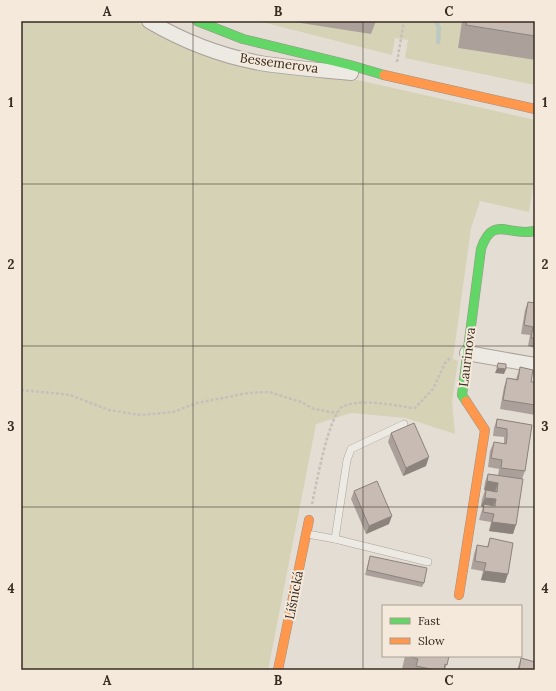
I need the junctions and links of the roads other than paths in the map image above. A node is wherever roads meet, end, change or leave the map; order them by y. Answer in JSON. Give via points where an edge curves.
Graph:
{"nodes":[{"id":1,"x":149,"y":21,"type":"edge"},
{"id":2,"x":202,"y":22,"type":"edge"},
{"id":3,"x":191,"y":42,"type":"junction"},
{"id":4,"x":391,"y":77,"type":"junction"},
{"id":5,"x":535,"y":109,"type":"edge"},
{"id":6,"x":535,"y":230,"type":"edge"},
{"id":7,"x":467,"y":353,"type":"junction"},
{"id":8,"x":535,"y":364,"type":"edge"},
{"id":9,"x":404,"y":424,"type":"dead end"},
{"id":10,"x":309,"y":520,"type":"dead end"},
{"id":11,"x":306,"y":534,"type":"junction"},
{"id":12,"x":335,"y":539,"type":"junction"},
{"id":13,"x":428,"y":562,"type":"dead end"},
{"id":14,"x":459,"y":595,"type":"dead end"},
{"id":15,"x":278,"y":670,"type":"edge"}],
"edges":[{"from":1,"to":3,"type":"street","name":"Bessemerova"},
{"from":2,"to":3,"type":"street"},
{"from":2,"to":4,"type":"street","name":"Bessemerova","via":[[243,39]]},
{"from":3,"to":4,"type":"street","name":"Bessemerova","via":[[228,56],[261,63]]},
{"from":4,"to":5,"type":"street","name":"Bessemerova"},
{"from":6,"to":7,"type":"street","name":"Laurinova","via":[[524,233],[494,229],[483,240]]},
{"from":7,"to":8,"type":"street"},
{"from":7,"to":14,"type":"street","name":"Laurinova","via":[[462,395],[485,430]]},
{"from":9,"to":12,"type":"lane","via":[[351,449],[347,460]]},
{"from":10,"to":11,"type":"street","name":"Líšnická"},
{"from":11,"to":12,"type":"lane"},
{"from":11,"to":15,"type":"street","name":"Líšnická"},
{"from":12,"to":13,"type":"lane"}]}
